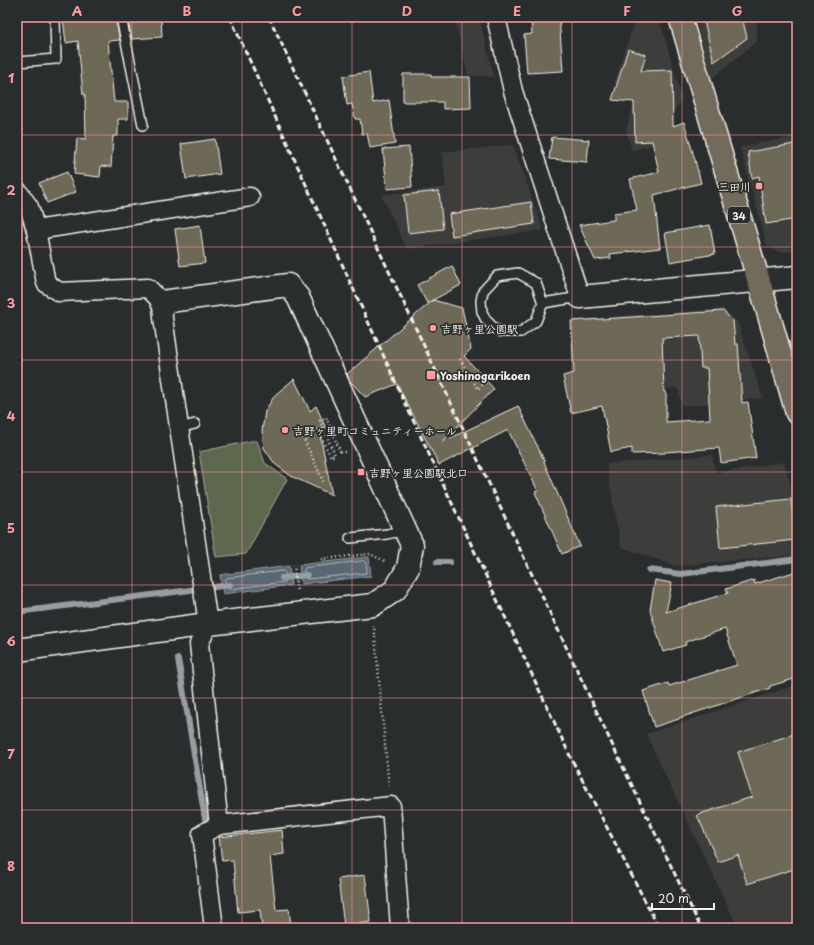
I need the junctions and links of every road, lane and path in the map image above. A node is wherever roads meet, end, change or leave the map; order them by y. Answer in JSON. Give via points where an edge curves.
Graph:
{"nodes":[{"id":1,"x":56,"y":17,"type":"edge"},
{"id":2,"x":121,"y":17,"type":"edge"},
{"id":3,"x":496,"y":17,"type":"edge"},
{"id":4,"x":680,"y":17,"type":"edge"},
{"id":5,"x":17,"y":62,"type":"edge"},
{"id":6,"x":143,"y":126,"type":"dead end"},
{"id":7,"x":17,"y":190,"type":"edge"},
{"id":8,"x":250,"y":197,"type":"dead end"},
{"id":9,"x":36,"y":230,"type":"junction"},
{"id":10,"x":797,"y":277,"type":"edge"},
{"id":11,"x":759,"y":281,"type":"junction"},
{"id":12,"x":580,"y":297,"type":"junction"},
{"id":13,"x":162,"y":302,"type":"junction"},
{"id":14,"x":542,"y":303,"type":"junction"},
{"id":15,"x":460,"y":359,"type":"dead end"},
{"id":16,"x":487,"y":381,"type":"dead end"},
{"id":17,"x":797,"y":413,"type":"edge"},
{"id":18,"x":317,"y":430,"type":"dead end"},
{"id":19,"x":303,"y":437,"type":"dead end"},
{"id":20,"x":340,"y":451,"type":"dead end"},
{"id":21,"x":324,"y":483,"type":"dead end"},
{"id":22,"x":406,"y":530,"type":"junction"},
{"id":23,"x":350,"y":538,"type":"dead end"},
{"id":24,"x":321,"y":559,"type":"dead end"},
{"id":25,"x":385,"y":561,"type":"dead end"},
{"id":26,"x":294,"y":565,"type":"dead end"},
{"id":27,"x":297,"y":592,"type":"dead end"},
{"id":28,"x":374,"y":621,"type":"dead end"},
{"id":29,"x":208,"y":624,"type":"junction"},
{"id":30,"x":17,"y":650,"type":"edge"},
{"id":31,"x":390,"y":806,"type":"junction"},
{"id":32,"x":219,"y":825,"type":"junction"},
{"id":33,"x":214,"y":928,"type":"edge"},
{"id":34,"x":400,"y":928,"type":"edge"}],
"edges":[{"from":1,"to":5,"type":"lane","via":[[56,59]]},
{"from":2,"to":6,"type":"lane"},
{"from":3,"to":12,"type":"street","via":[[513,91]]},
{"from":4,"to":11,"type":"highway","number":"34"},
{"from":7,"to":9,"type":"street","via":[[29,207]]},
{"from":8,"to":9,"type":"street"},
{"from":9,"to":13,"type":"street","via":[[46,283],[59,292],[148,288]]},
{"from":10,"to":11,"type":"street"},
{"from":11,"to":12,"type":"street"},
{"from":11,"to":17,"type":"highway","number":"34"},
{"from":12,"to":14,"type":"lane"},
{"from":13,"to":22,"type":"street","via":[[288,285],[298,297]]},
{"from":13,"to":29,"type":"street","via":[[163,318],[187,426]]},
{"from":14,"to":14,"type":"lane","via":[[536,321],[531,325],[520,332],[502,332],[486,320],[481,301],[483,291],[497,276],[518,273],[536,283]]},
{"from":15,"to":16,"type":"path","via":[[478,389]]},
{"from":18,"to":20,"type":"path","via":[[331,457],[335,455],[320,421],[326,417]]},
{"from":19,"to":21,"type":"path"},
{"from":22,"to":23,"type":"lane"},
{"from":22,"to":29,"type":"street","via":[[412,545],[408,568],[395,590],[373,605]]},
{"from":24,"to":25,"type":"path","via":[[370,554]]},
{"from":26,"to":27,"type":"path"},
{"from":28,"to":31,"type":"path"},
{"from":29,"to":30,"type":"street"},
{"from":29,"to":32,"type":"street","via":[[199,644]]},
{"from":31,"to":32,"type":"street"},
{"from":31,"to":34,"type":"street"},
{"from":32,"to":33,"type":"street","via":[[202,834]]}]}
